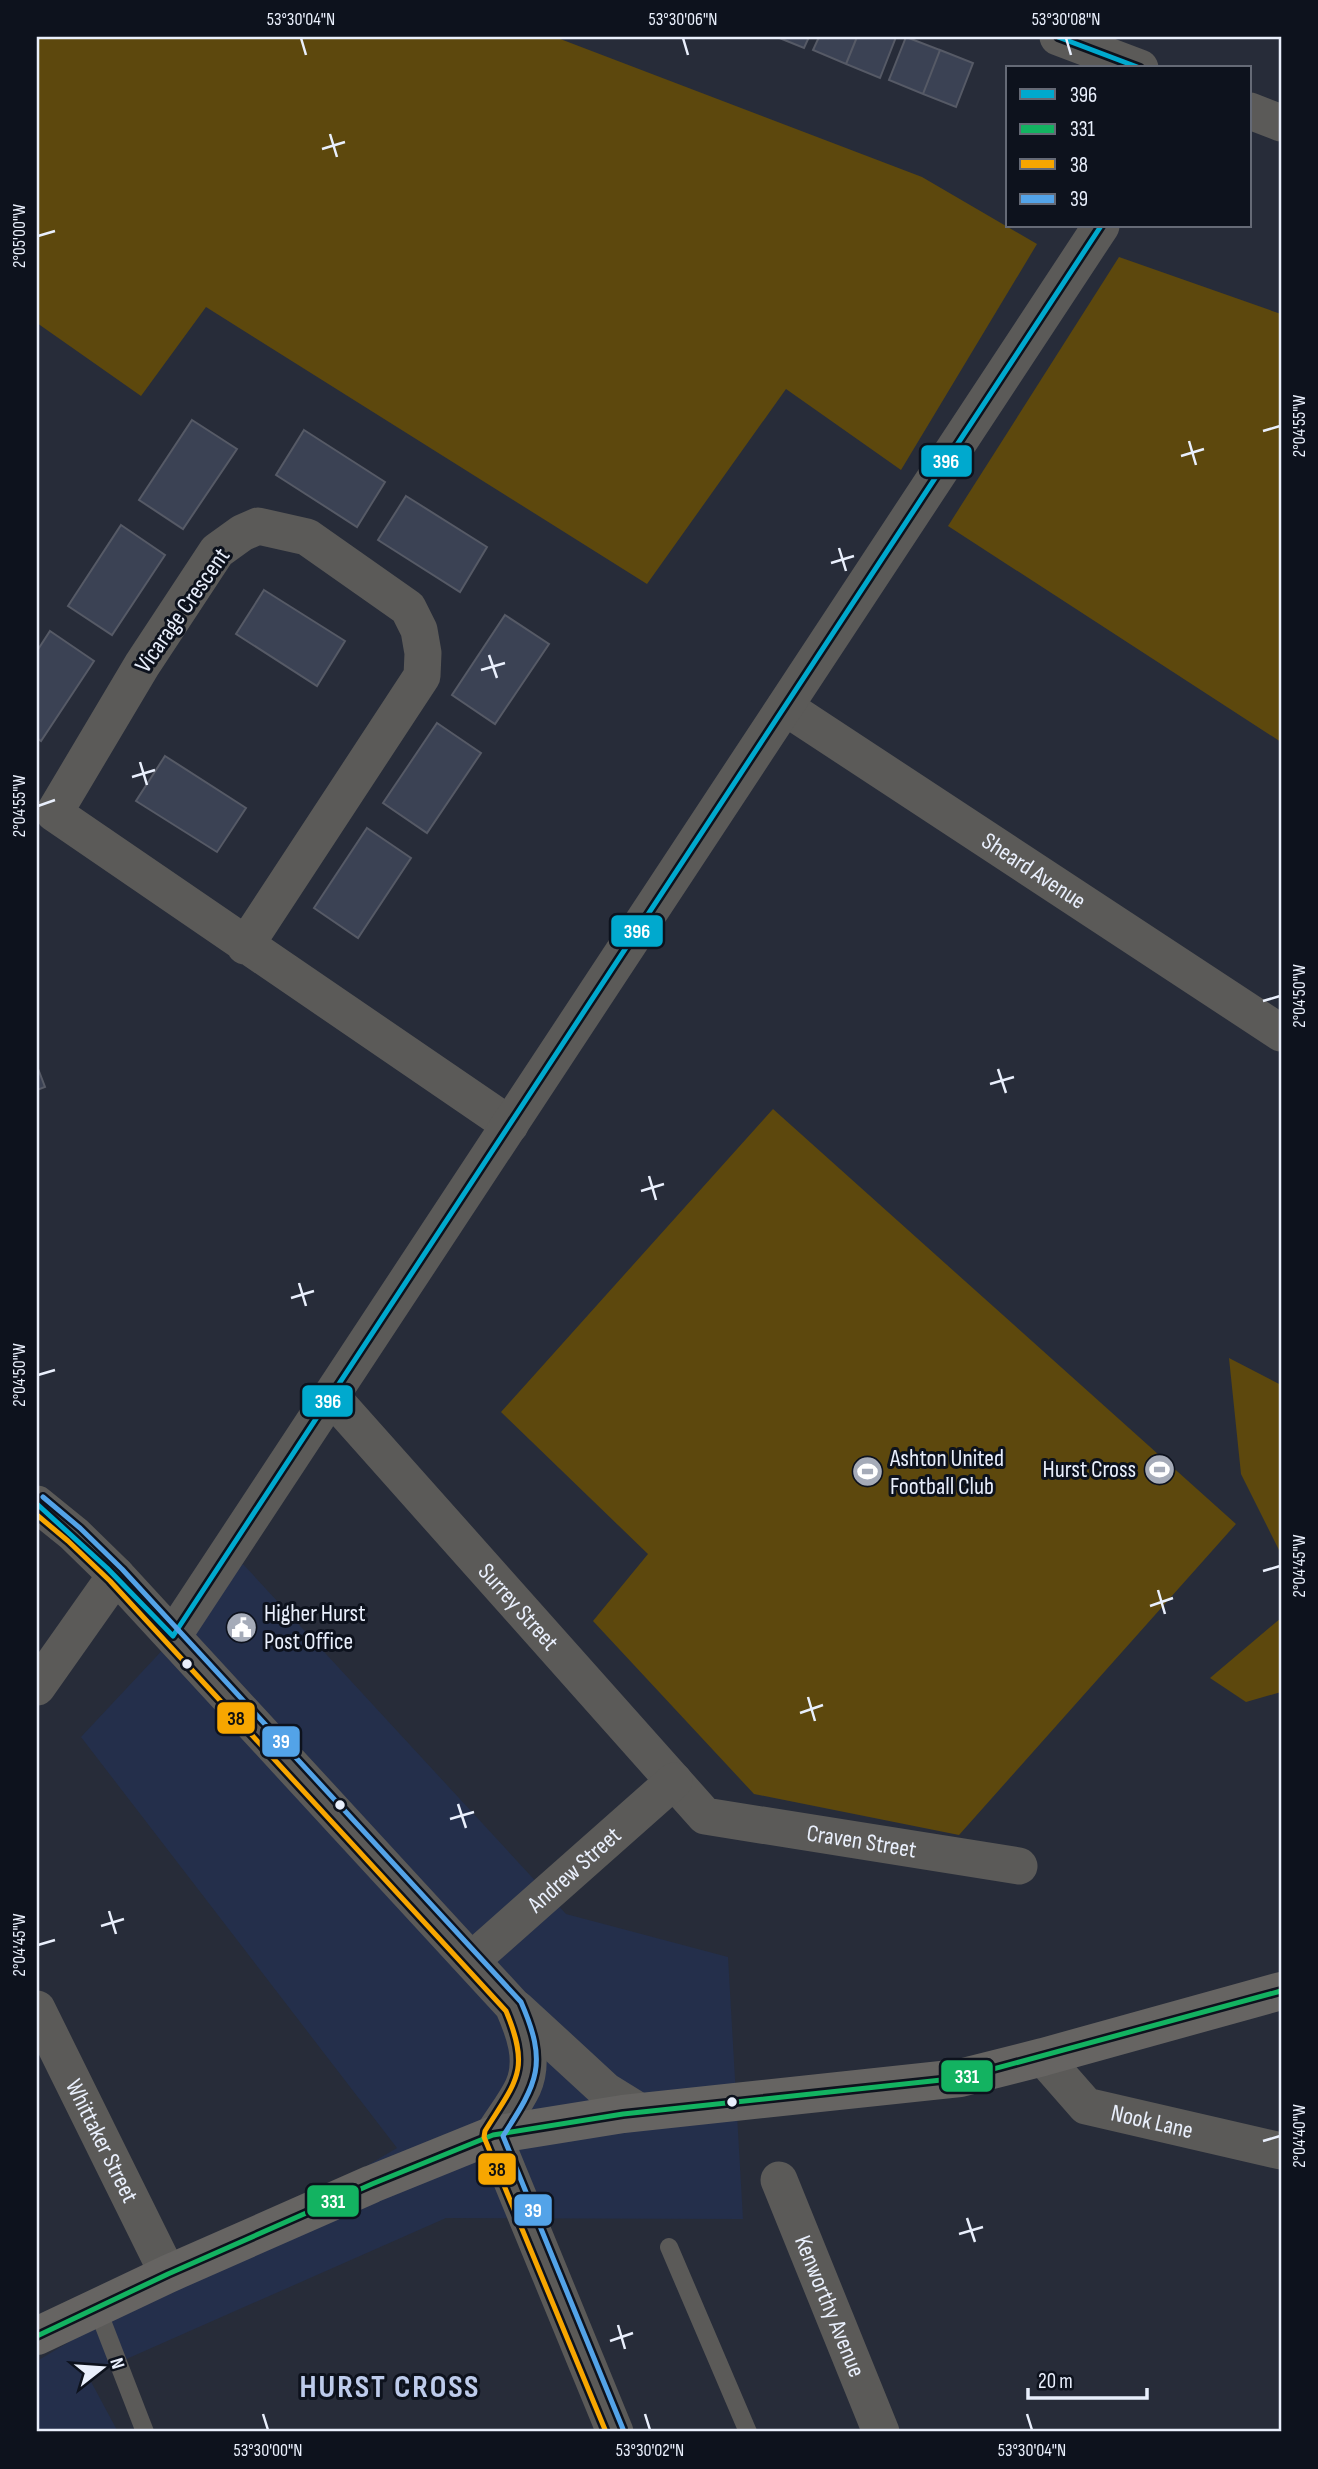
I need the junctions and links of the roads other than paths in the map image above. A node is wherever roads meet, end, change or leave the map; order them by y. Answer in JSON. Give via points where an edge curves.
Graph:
{"nodes":[{"id":1,"x":1058,"y":37,"type":"edge"},
{"id":2,"x":1135,"y":66,"type":"edge"},
{"id":3,"x":1252,"y":112,"type":"edge"},
{"id":4,"x":1281,"y":123,"type":"edge"},
{"id":5,"x":1100,"y":228,"type":"edge"},
{"id":6,"x":785,"y":707,"type":"junction"},
{"id":7,"x":45,"y":808,"type":"edge"},
{"id":8,"x":245,"y":946,"type":"junction"},
{"id":9,"x":1281,"y":1033,"type":"edge"},
{"id":10,"x":510,"y":1125,"type":"junction"},
{"id":11,"x":331,"y":1396,"type":"junction"},
{"id":12,"x":37,"y":1504,"type":"edge"},
{"id":13,"x":116,"y":1575,"type":"junction"},
{"id":14,"x":173,"y":1636,"type":"junction"},
{"id":15,"x":37,"y":1687,"type":"edge"},
{"id":16,"x":674,"y":1781,"type":"junction"},
{"id":17,"x":705,"y":1816,"type":"joint"},
{"id":18,"x":1019,"y":1866,"type":"dead end"},
{"id":19,"x":472,"y":1959,"type":"junction"},
{"id":20,"x":1281,"y":1991,"type":"edge"},
{"id":21,"x":513,"y":2006,"type":"junction"},
{"id":22,"x":37,"y":2009,"type":"edge"},
{"id":23,"x":1043,"y":2057,"type":"junction"},
{"id":24,"x":640,"y":2112,"type":"junction"},
{"id":25,"x":493,"y":2136,"type":"junction"},
{"id":26,"x":1281,"y":2151,"type":"edge"},
{"id":27,"x":779,"y":2180,"type":"dead end"},
{"id":28,"x":669,"y":2247,"type":"dead end"},
{"id":29,"x":168,"y":2274,"type":"junction"},
{"id":30,"x":97,"y":2308,"type":"junction"},
{"id":31,"x":37,"y":2336,"type":"edge"},
{"id":32,"x":145,"y":2432,"type":"edge"},
{"id":33,"x":615,"y":2432,"type":"edge"},
{"id":34,"x":748,"y":2432,"type":"edge"},
{"id":35,"x":881,"y":2432,"type":"edge"}],
"edges":[{"from":1,"to":2,"type":"street"},
{"from":3,"to":4,"type":"street"},
{"from":5,"to":6,"type":"street"},
{"from":6,"to":9,"type":"street","name":"Sheard Avenue"},
{"from":6,"to":10,"type":"street"},
{"from":7,"to":8,"type":"street","name":"Vicarage Crescent"},
{"from":7,"to":8,"type":"street","name":"Vicarage Crescent","via":[[218,551],[258,526],[307,537],[408,608],[419,630],[422,676]]},
{"from":8,"to":10,"type":"street","name":"Vicarage Crescent"},
{"from":10,"to":11,"type":"street"},
{"from":11,"to":14,"type":"street"},
{"from":11,"to":16,"type":"street","name":"Surrey Street"},
{"from":12,"to":13,"type":"street"},
{"from":13,"to":14,"type":"street"},
{"from":13,"to":15,"type":"street"},
{"from":14,"to":19,"type":"street"},
{"from":16,"to":17,"type":"street","name":"Surrey Street"},
{"from":16,"to":19,"type":"street","name":"Andrew Street"},
{"from":17,"to":18,"type":"street","name":"Craven Street"},
{"from":19,"to":21,"type":"street"},
{"from":20,"to":23,"type":"main road"},
{"from":21,"to":24,"type":"street","via":[[606,2091]]},
{"from":21,"to":25,"type":"street","via":[[526,2035],[524,2086]]},
{"from":22,"to":29,"type":"street","name":"Whittaker Street"},
{"from":23,"to":24,"type":"main road","via":[[960,2078]]},
{"from":23,"to":26,"type":"street","name":"Nook Lane","via":[[1086,2106]]},
{"from":24,"to":25,"type":"main road"},
{"from":25,"to":29,"type":"main road"},
{"from":25,"to":33,"type":"street"},
{"from":27,"to":35,"type":"street","name":"Kenworthy Avenue"},
{"from":28,"to":34,"type":"lane"},
{"from":29,"to":30,"type":"main road"},
{"from":30,"to":31,"type":"main road"},
{"from":30,"to":32,"type":"lane"}]}
